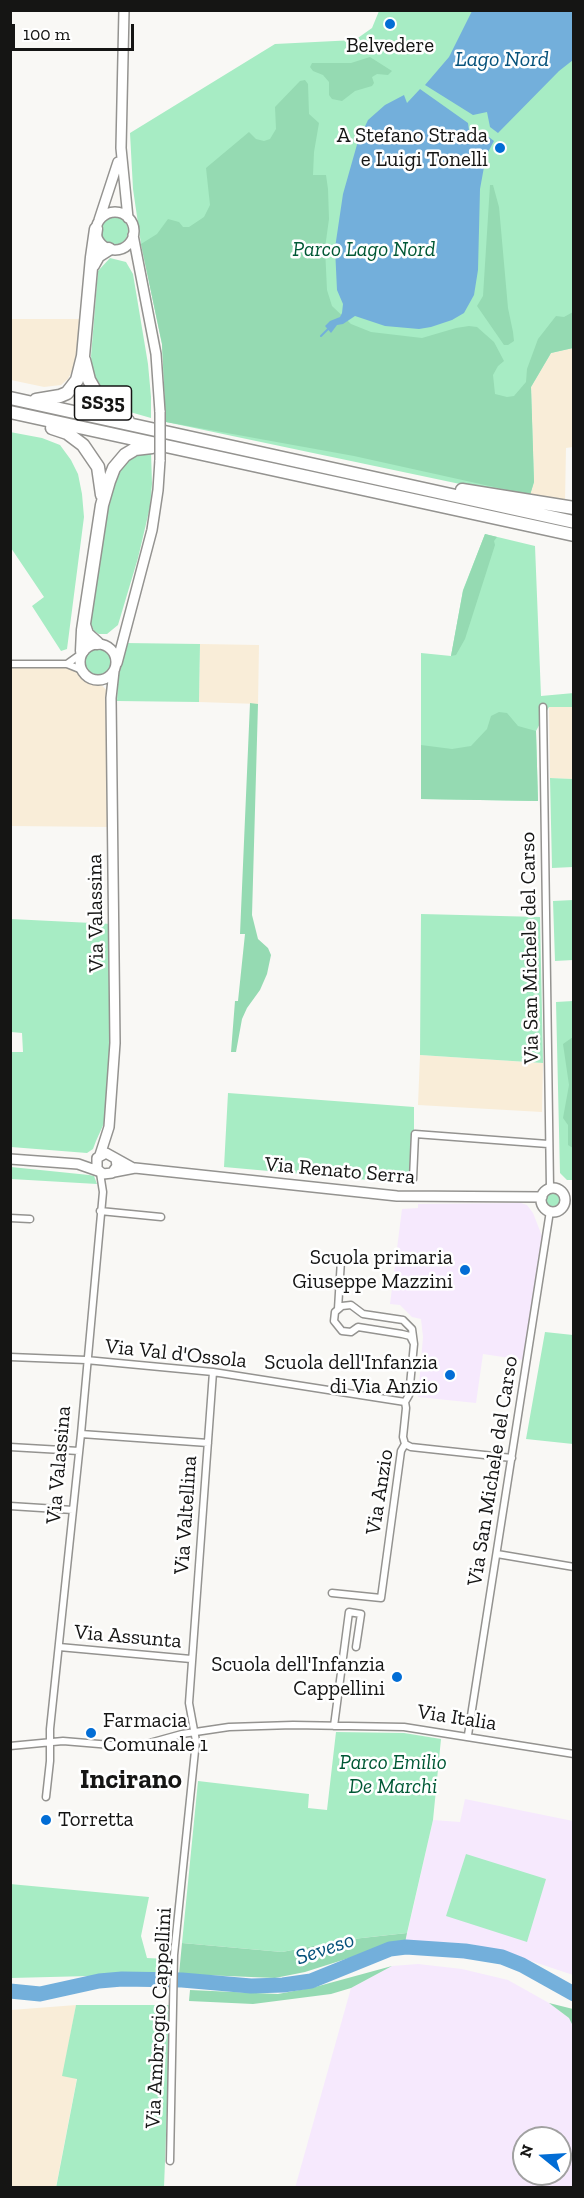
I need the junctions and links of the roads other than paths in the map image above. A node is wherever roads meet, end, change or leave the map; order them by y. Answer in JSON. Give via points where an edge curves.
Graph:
{"nodes":[{"id":1,"x":124,"y":10,"type":"edge"},
{"id":2,"x":121,"y":148,"type":"junction"},
{"id":3,"x":128,"y":218,"type":"junction"},
{"id":4,"x":98,"y":225,"type":"junction"},
{"id":5,"x":133,"y":236,"type":"junction"},
{"id":6,"x":113,"y":250,"type":"junction"},
{"id":7,"x":91,"y":269,"type":"junction"},
{"id":8,"x":140,"y":272,"type":"junction"},
{"id":9,"x":83,"y":356,"type":"junction"},
{"id":10,"x":10,"y":398,"type":"edge"},
{"id":11,"x":10,"y":411,"type":"edge"},
{"id":12,"x":31,"y":416,"type":"junction"},
{"id":13,"x":148,"y":429,"type":"junction"},
{"id":14,"x":165,"y":446,"type":"junction"},
{"id":15,"x":327,"y":468,"type":"junction"},
{"id":16,"x":102,"y":505,"type":"junction"},
{"id":17,"x":573,"y":508,"type":"edge"},
{"id":18,"x":573,"y":522,"type":"edge"},
{"id":19,"x":573,"y":536,"type":"edge"},
{"id":20,"x":84,"y":623,"type":"junction"},
{"id":21,"x":124,"y":635,"type":"junction"},
{"id":22,"x":101,"y":644,"type":"junction"},
{"id":23,"x":81,"y":653,"type":"junction"},
{"id":24,"x":10,"y":664,"type":"edge"},
{"id":25,"x":67,"y":664,"type":"junction"},
{"id":26,"x":116,"y":667,"type":"junction"},
{"id":27,"x":82,"y":670,"type":"junction"},
{"id":28,"x":98,"y":680,"type":"junction"},
{"id":29,"x":111,"y":698,"type":"junction"},
{"id":30,"x":543,"y":707,"type":"dead end"},
{"id":31,"x":109,"y":1126,"type":"junction"},
{"id":32,"x":548,"y":1144,"type":"junction"},
{"id":33,"x":99,"y":1157,"type":"junction"},
{"id":34,"x":114,"y":1157,"type":"junction"},
{"id":35,"x":10,"y":1159,"type":"edge"},
{"id":36,"x":78,"y":1164,"type":"junction"},
{"id":37,"x":135,"y":1168,"type":"junction"},
{"id":38,"x":105,"y":1172,"type":"junction"},
{"id":39,"x":413,"y":1179,"type":"dead end"},
{"id":40,"x":550,"y":1188,"type":"junction"},
{"id":41,"x":542,"y":1197,"type":"junction"},
{"id":42,"x":569,"y":1197,"type":"edge"},
{"id":43,"x":100,"y":1211,"type":"junction"},
{"id":44,"x":550,"y":1211,"type":"junction"},
{"id":45,"x":162,"y":1217,"type":"dead end"},
{"id":46,"x":10,"y":1218,"type":"edge"},
{"id":47,"x":30,"y":1219,"type":"dead end"},
{"id":48,"x":341,"y":1260,"type":"dead end"},
{"id":49,"x":338,"y":1308,"type":"junction"},
{"id":50,"x":414,"y":1344,"type":"junction"},
{"id":51,"x":10,"y":1357,"type":"edge"},
{"id":52,"x":86,"y":1360,"type":"junction"},
{"id":53,"x":213,"y":1372,"type":"junction"},
{"id":54,"x":405,"y":1402,"type":"junction"},
{"id":55,"x":81,"y":1434,"type":"junction"},
{"id":56,"x":208,"y":1443,"type":"junction"},
{"id":57,"x":405,"y":1444,"type":"junction"},
{"id":58,"x":10,"y":1447,"type":"edge"},
{"id":59,"x":79,"y":1451,"type":"junction"},
{"id":60,"x":512,"y":1458,"type":"junction"},
{"id":61,"x":10,"y":1506,"type":"edge"},
{"id":62,"x":73,"y":1510,"type":"junction"},
{"id":63,"x":496,"y":1554,"type":"junction"},
{"id":64,"x":573,"y":1567,"type":"edge"},
{"id":65,"x":332,"y":1593,"type":"dead end"},
{"id":66,"x":59,"y":1647,"type":"junction"},
{"id":67,"x":356,"y":1647,"type":"dead end"},
{"id":68,"x":191,"y":1659,"type":"junction"},
{"id":69,"x":334,"y":1726,"type":"junction"},
{"id":70,"x":195,"y":1734,"type":"junction"},
{"id":71,"x":468,"y":1735,"type":"junction"},
{"id":72,"x":50,"y":1742,"type":"junction"},
{"id":73,"x":10,"y":1746,"type":"edge"},
{"id":74,"x":573,"y":1754,"type":"edge"},
{"id":75,"x":46,"y":1797,"type":"dead end"},
{"id":76,"x":170,"y":2161,"type":"dead end"}],
"edges":[{"from":1,"to":2,"type":"street"},
{"from":2,"to":3,"type":"street"},
{"from":2,"to":4,"type":"street"},
{"from":3,"to":4,"type":"street","via":[[107,214]]},
{"from":3,"to":5,"type":"street"},
{"from":4,"to":6,"type":"street","via":[[100,243]]},
{"from":4,"to":7,"type":"highway"},
{"from":5,"to":6,"type":"street","via":[[128,245]]},
{"from":5,"to":8,"type":"street","name":"Via Valassina"},
{"from":6,"to":7,"type":"highway","via":[[98,256]]},
{"from":6,"to":8,"type":"street","via":[[130,255]]},
{"from":7,"to":9,"type":"highway"},
{"from":8,"to":21,"type":"street","name":"Via Valassina","bridge":true,"via":[[156,354],[160,460],[152,530]]},
{"from":9,"to":10,"type":"highway","via":[[77,380],[67,393],[42,400]]},
{"from":9,"to":13,"type":"highway","number":"SS35","via":[[89,380],[106,407]]},
{"from":10,"to":13,"type":"highway"},
{"from":11,"to":12,"type":"highway"},
{"from":12,"to":14,"type":"highway"},
{"from":12,"to":16,"type":"highway","via":[[37,423],[67,433],[83,445],[98,467]]},
{"from":13,"to":15,"type":"highway"},
{"from":14,"to":16,"type":"highway","via":[[135,449],[125,455],[114,468]]},
{"from":14,"to":19,"type":"highway"},
{"from":15,"to":17,"type":"highway","via":[[343,465]]},
{"from":15,"to":18,"type":"highway"},
{"from":16,"to":20,"type":"highway"},
{"from":20,"to":22,"type":"highway","via":[[87,634]]},
{"from":20,"to":23,"type":"highway"},
{"from":21,"to":22,"type":"street","via":[[114,643]]},
{"from":21,"to":26,"type":"street","name":"Via Valassina"},
{"from":22,"to":23,"type":"street","via":[[89,646]]},
{"from":22,"to":26,"type":"street","via":[[114,653]]},
{"from":23,"to":25,"type":"street"},
{"from":23,"to":27,"type":"street"},
{"from":24,"to":25,"type":"street"},
{"from":25,"to":27,"type":"street"},
{"from":26,"to":28,"type":"street","via":[[106,680]]},
{"from":26,"to":29,"type":"street","name":"Via Valassina"},
{"from":27,"to":28,"type":"street"},
{"from":28,"to":29,"type":"street"},
{"from":29,"to":31,"type":"street","name":"Via Valassina","via":[[116,1010]]},
{"from":30,"to":32,"type":"street","name":"Via San Michele del Carso"},
{"from":31,"to":33,"type":"street","name":"Via Valassina"},
{"from":31,"to":34,"type":"street","name":"Via Valassina"},
{"from":32,"to":39,"type":"street","via":[[415,1134]]},
{"from":32,"to":40,"type":"street","name":"Via San Michele del Carso"},
{"from":33,"to":34,"type":"street","via":[[106,1153]]},
{"from":33,"to":36,"type":"street","name":"Via Renato Serra"},
{"from":33,"to":38,"type":"street","via":[[96,1164]]},
{"from":34,"to":37,"type":"street","name":"Via Renato Serra"},
{"from":34,"to":38,"type":"street","via":[[117,1166]]},
{"from":35,"to":36,"type":"street","name":"Via Renato Serra"},
{"from":36,"to":38,"type":"street","name":"Via Renato Serra"},
{"from":37,"to":38,"type":"street","name":"Via Renato Serra"},
{"from":37,"to":41,"type":"street","name":"Via Renato Serra","via":[[398,1196]]},
{"from":38,"to":43,"type":"street","name":"Via Valassina"},
{"from":40,"to":41,"type":"street"},
{"from":40,"to":42,"type":"street"},
{"from":41,"to":44,"type":"street","via":[[543,1206]]},
{"from":42,"to":44,"type":"street","via":[[561,1208]]},
{"from":43,"to":45,"type":"street"},
{"from":43,"to":52,"type":"street","name":"Via Valassina"},
{"from":44,"to":60,"type":"street","name":"Via San Michele del Carso"},
{"from":46,"to":47,"type":"street"},
{"from":48,"to":49,"type":"street"},
{"from":49,"to":50,"type":"street","via":[[351,1305],[363,1314],[403,1320],[412,1329]]},
{"from":49,"to":50,"type":"street","via":[[334,1321],[342,1331],[351,1332],[358,1327],[402,1334],[410,1336]]},
{"from":50,"to":54,"type":"street","name":"Via Anzio","via":[[410,1395]]},
{"from":51,"to":52,"type":"street","name":"Via Val d'Ossola"},
{"from":52,"to":53,"type":"street","name":"Via Val d'Ossola"},
{"from":52,"to":55,"type":"street","name":"Via Valassina"},
{"from":53,"to":54,"type":"street","name":"Via Val d'Ossola"},
{"from":53,"to":56,"type":"street","name":"Via Valtellina"},
{"from":54,"to":57,"type":"street","name":"Via Anzio"},
{"from":55,"to":56,"type":"street"},
{"from":55,"to":59,"type":"street","name":"Via Valassina"},
{"from":56,"to":68,"type":"street","name":"Via Valtellina"},
{"from":57,"to":60,"type":"street"},
{"from":57,"to":65,"type":"street","name":"Via Anzio","via":[[381,1598]]},
{"from":58,"to":59,"type":"street"},
{"from":59,"to":62,"type":"street","name":"Via Valassina"},
{"from":60,"to":63,"type":"street","name":"Via San Michele del Carso"},
{"from":61,"to":62,"type":"street"},
{"from":62,"to":66,"type":"street","name":"Via Valassina"},
{"from":63,"to":64,"type":"street"},
{"from":63,"to":71,"type":"street","name":"Via San Michele del Carso"},
{"from":66,"to":68,"type":"street","name":"Via Assunta"},
{"from":66,"to":72,"type":"street","name":"Via Valassina"},
{"from":67,"to":69,"type":"street","via":[[361,1614],[349,1612]]},
{"from":68,"to":70,"type":"street","name":"Via Assunta","via":[[189,1703]]},
{"from":69,"to":70,"type":"street","name":"Via Italia","via":[[229,1727]]},
{"from":69,"to":71,"type":"street","name":"Via Italia","via":[[404,1727]]},
{"from":70,"to":72,"type":"street","name":"Via Italia","via":[[135,1747]]},
{"from":70,"to":76,"type":"street","name":"Via Ambrogio Cappellini","via":[[173,1974]]},
{"from":71,"to":74,"type":"street","name":"Via Italia"},
{"from":72,"to":73,"type":"street","name":"Via Italia"},
{"from":72,"to":75,"type":"street","name":"Via Valassina"}]}
